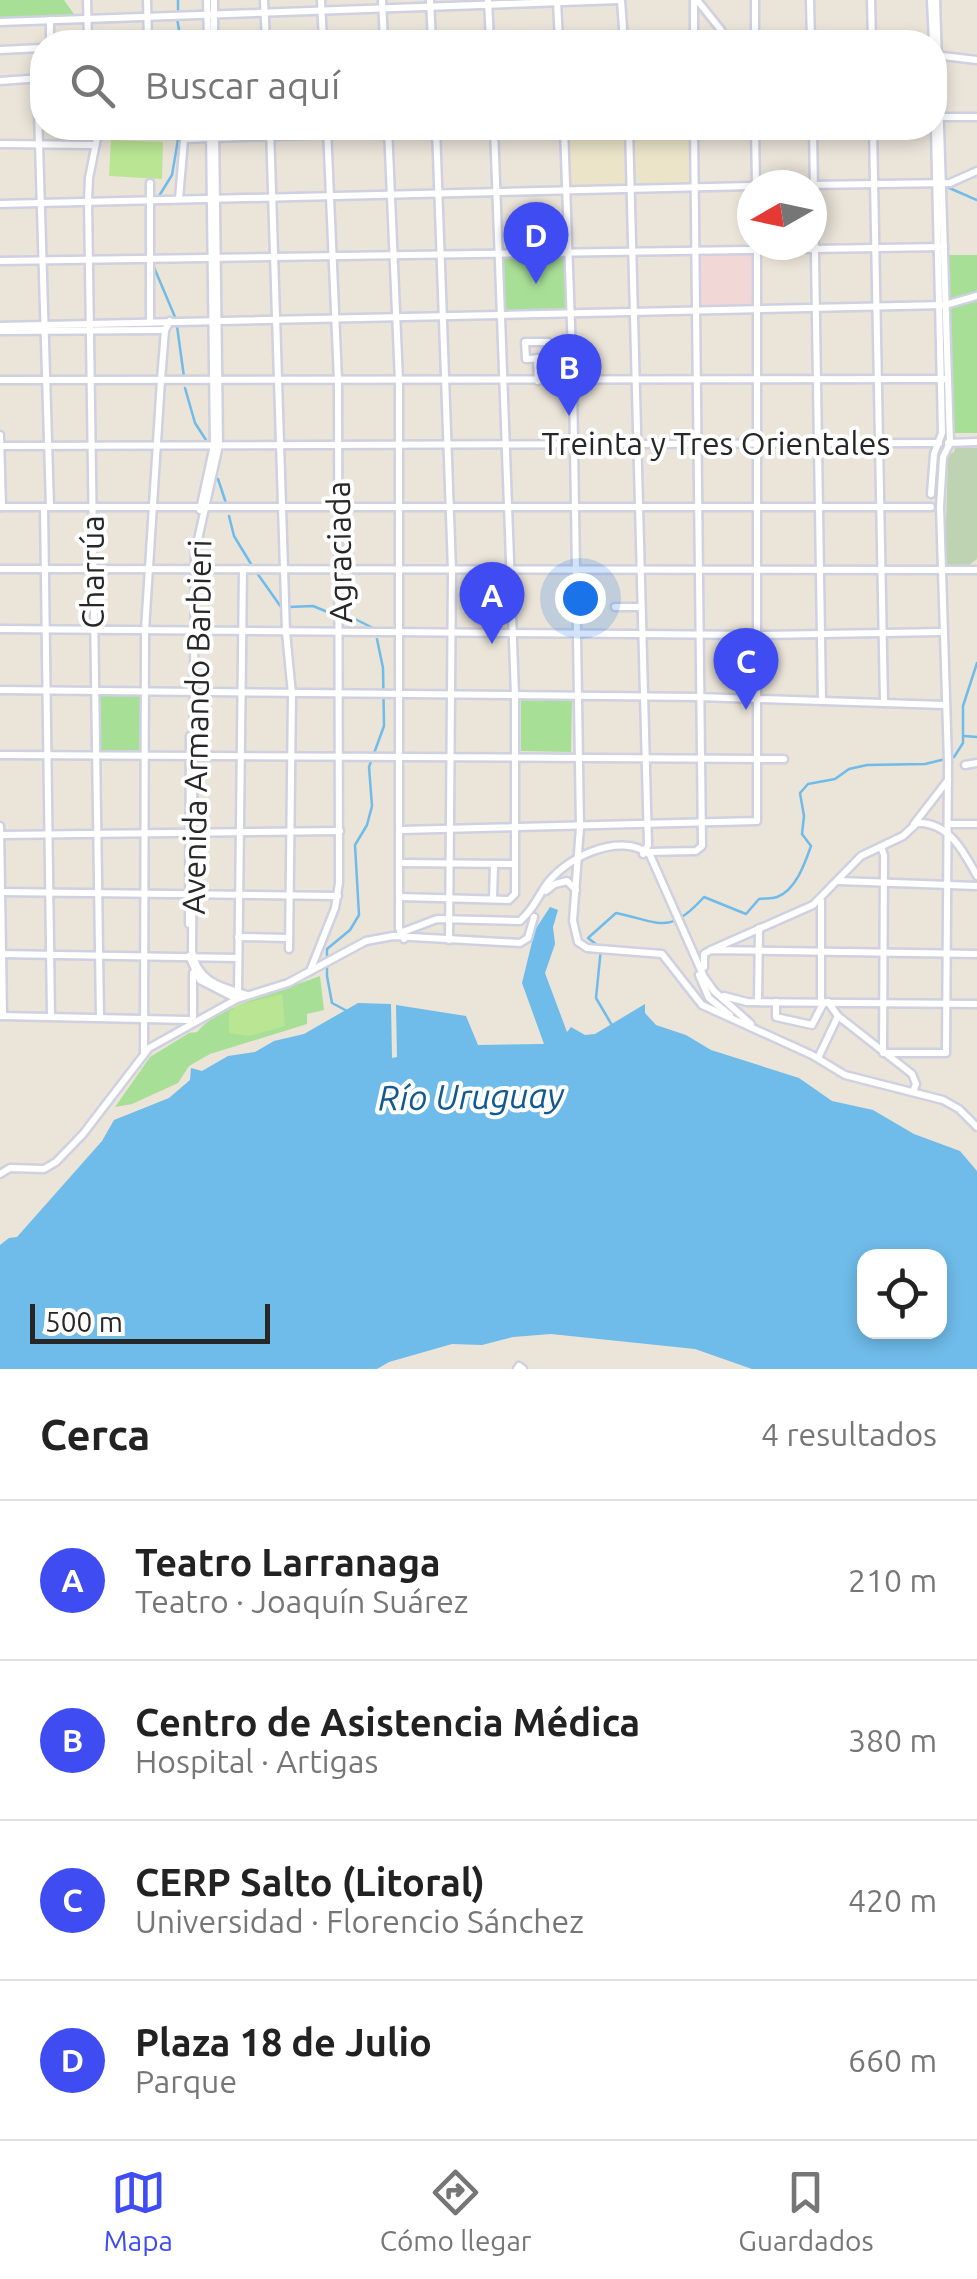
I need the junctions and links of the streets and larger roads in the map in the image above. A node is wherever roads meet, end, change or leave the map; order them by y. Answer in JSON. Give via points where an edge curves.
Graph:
{"nodes":[{"id":1,"x":87,"y":0,"type":"edge"},
{"id":2,"x":147,"y":0,"type":"edge"},
{"id":3,"x":210,"y":0,"type":"edge"},
{"id":4,"x":264,"y":0,"type":"edge"},
{"id":5,"x":321,"y":0,"type":"edge"},
{"id":6,"x":620,"y":0,"type":"edge"},
{"id":7,"x":696,"y":0,"type":"edge"},
{"id":8,"x":754,"y":0,"type":"edge"},
{"id":9,"x":810,"y":0,"type":"edge"},
{"id":10,"x":871,"y":0,"type":"edge"},
{"id":11,"x":934,"y":0,"type":"edge"},
{"id":12,"x":557,"y":1,"type":"edge"},
{"id":13,"x":488,"y":3,"type":"edge"},
{"id":14,"x":382,"y":4,"type":"edge"},
{"id":15,"x":430,"y":4,"type":"edge"},
{"id":16,"x":322,"y":11,"type":"junction"},
{"id":17,"x":264,"y":13,"type":"junction"},
{"id":18,"x":211,"y":15,"type":"junction"},
{"id":19,"x":147,"y":16,"type":"junction"},
{"id":20,"x":87,"y":18,"type":"junction"},
{"id":21,"x":50,"y":20,"type":"junction"},
{"id":22,"x":0,"y":22,"type":"edge"},
{"id":23,"x":50,"y":30,"type":"edge"},
{"id":24,"x":88,"y":30,"type":"edge"},
{"id":25,"x":148,"y":30,"type":"edge"},
{"id":26,"x":211,"y":30,"type":"edge"},
{"id":27,"x":265,"y":30,"type":"edge"},
{"id":28,"x":323,"y":30,"type":"edge"},
{"id":29,"x":383,"y":30,"type":"edge"},
{"id":30,"x":431,"y":30,"type":"edge"},
{"id":31,"x":489,"y":30,"type":"edge"},
{"id":32,"x":558,"y":30,"type":"edge"},
{"id":33,"x":623,"y":30,"type":"edge"},
{"id":34,"x":695,"y":30,"type":"edge"},
{"id":35,"x":721,"y":30,"type":"edge"},
{"id":36,"x":754,"y":30,"type":"edge"},
{"id":37,"x":811,"y":30,"type":"edge"},
{"id":38,"x":872,"y":30,"type":"edge"},
{"id":39,"x":933,"y":30,"type":"edge"},
{"id":40,"x":936,"y":30,"type":"edge"},
{"id":41,"x":30,"y":49,"type":"edge"},
{"id":42,"x":0,"y":50,"type":"edge"},
{"id":43,"x":947,"y":56,"type":"edge"},
{"id":44,"x":977,"y":60,"type":"edge"},
{"id":45,"x":30,"y":78,"type":"edge"},
{"id":46,"x":0,"y":80,"type":"edge"},
{"id":47,"x":977,"y":116,"type":"edge"},
{"id":48,"x":947,"y":117,"type":"edge"},
{"id":49,"x":38,"y":140,"type":"edge"},
{"id":50,"x":96,"y":140,"type":"edge"},
{"id":51,"x":184,"y":140,"type":"edge"},
{"id":52,"x":212,"y":140,"type":"edge"},
{"id":53,"x":271,"y":140,"type":"edge"},
{"id":54,"x":327,"y":140,"type":"edge"},
{"id":55,"x":388,"y":140,"type":"edge"},
{"id":56,"x":437,"y":140,"type":"edge"},
{"id":57,"x":495,"y":140,"type":"edge"},
{"id":58,"x":565,"y":140,"type":"edge"},
{"id":59,"x":629,"y":140,"type":"edge"},
{"id":60,"x":694,"y":140,"type":"edge"},
{"id":61,"x":755,"y":140,"type":"edge"},
{"id":62,"x":813,"y":140,"type":"edge"},
{"id":63,"x":873,"y":140,"type":"edge"},
{"id":64,"x":938,"y":140,"type":"edge"},
{"id":65,"x":0,"y":144,"type":"edge"},
{"id":66,"x":38,"y":144,"type":"junction"},
{"id":67,"x":95,"y":145,"type":"junction"},
{"id":68,"x":754,"y":170,"type":"edge"},
{"id":69,"x":812,"y":170,"type":"edge"},
{"id":70,"x":977,"y":170,"type":"edge"},
{"id":71,"x":150,"y":183,"type":"dead end"},
{"id":72,"x":940,"y":184,"type":"junction"},
{"id":73,"x":827,"y":185,"type":"edge"},
{"id":74,"x":874,"y":185,"type":"junction"},
{"id":75,"x":737,"y":186,"type":"edge"},
{"id":76,"x":696,"y":187,"type":"junction"},
{"id":77,"x":631,"y":190,"type":"junction"},
{"id":78,"x":567,"y":191,"type":"junction"},
{"id":79,"x":497,"y":192,"type":"junction"},
{"id":80,"x":439,"y":194,"type":"junction"},
{"id":81,"x":390,"y":195,"type":"junction"},
{"id":82,"x":330,"y":196,"type":"junction"},
{"id":83,"x":272,"y":197,"type":"junction"},
{"id":84,"x":179,"y":199,"type":"junction"},
{"id":85,"x":213,"y":199,"type":"junction"},
{"id":86,"x":150,"y":200,"type":"junction"},
{"id":87,"x":88,"y":201,"type":"junction"},
{"id":88,"x":40,"y":202,"type":"junction"},
{"id":89,"x":0,"y":204,"type":"edge"},
{"id":90,"x":941,"y":247,"type":"junction"},
{"id":91,"x":737,"y":248,"type":"edge"},
{"id":92,"x":827,"y":248,"type":"edge"},
{"id":93,"x":874,"y":248,"type":"junction"},
{"id":94,"x":696,"y":249,"type":"junction"},
{"id":95,"x":633,"y":250,"type":"junction"},
{"id":96,"x":570,"y":252,"type":"junction"},
{"id":97,"x":499,"y":253,"type":"junction"},
{"id":98,"x":394,"y":254,"type":"junction"},
{"id":99,"x":441,"y":254,"type":"junction"},
{"id":100,"x":276,"y":256,"type":"junction"},
{"id":101,"x":334,"y":256,"type":"junction"},
{"id":102,"x":215,"y":257,"type":"junction"},
{"id":103,"x":151,"y":258,"type":"junction"},
{"id":104,"x":89,"y":259,"type":"junction"},
{"id":105,"x":757,"y":260,"type":"edge"},
{"id":106,"x":815,"y":260,"type":"edge"},
{"id":107,"x":0,"y":261,"type":"edge"},
{"id":108,"x":42,"y":261,"type":"junction"},
{"id":109,"x":977,"y":296,"type":"edge"},
{"id":110,"x":942,"y":305,"type":"junction"},
{"id":111,"x":876,"y":307,"type":"junction"},
{"id":112,"x":815,"y":308,"type":"junction"},
{"id":113,"x":758,"y":310,"type":"junction"},
{"id":114,"x":697,"y":311,"type":"junction"},
{"id":115,"x":634,"y":313,"type":"junction"},
{"id":116,"x":571,"y":314,"type":"junction"},
{"id":117,"x":500,"y":316,"type":"junction"},
{"id":118,"x":443,"y":317,"type":"junction"},
{"id":119,"x":278,"y":318,"type":"junction"},
{"id":120,"x":337,"y":318,"type":"junction"},
{"id":121,"x":397,"y":318,"type":"junction"},
{"id":122,"x":170,"y":320,"type":"junction"},
{"id":123,"x":216,"y":320,"type":"junction"},
{"id":124,"x":150,"y":324,"type":"junction"},
{"id":125,"x":90,"y":326,"type":"junction"},
{"id":126,"x":45,"y":327,"type":"junction"},
{"id":127,"x":0,"y":329,"type":"edge"},
{"id":128,"x":165,"y":330,"type":"junction"},
{"id":129,"x":572,"y":349,"type":"junction"},
{"id":130,"x":548,"y":350,"type":"junction"},
{"id":131,"x":538,"y":358,"type":"junction"},
{"id":132,"x":877,"y":379,"type":"junction"},
{"id":133,"x":944,"y":379,"type":"junction"},
{"id":134,"x":0,"y":380,"type":"edge"},
{"id":135,"x":47,"y":380,"type":"junction"},
{"id":136,"x":92,"y":380,"type":"junction"},
{"id":137,"x":160,"y":380,"type":"junction"},
{"id":138,"x":217,"y":380,"type":"junction"},
{"id":139,"x":278,"y":380,"type":"junction"},
{"id":140,"x":338,"y":380,"type":"junction"},
{"id":141,"x":636,"y":380,"type":"junction"},
{"id":142,"x":697,"y":380,"type":"junction"},
{"id":143,"x":758,"y":380,"type":"junction"},
{"id":144,"x":817,"y":380,"type":"junction"},
{"id":145,"x":399,"y":381,"type":"junction"},
{"id":146,"x":446,"y":381,"type":"junction"},
{"id":147,"x":503,"y":381,"type":"junction"},
{"id":148,"x":538,"y":381,"type":"junction"},
{"id":149,"x":573,"y":381,"type":"junction"},
{"id":150,"x":942,"y":433,"type":"junction"},
{"id":151,"x":0,"y":435,"type":"edge"},
{"id":152,"x":950,"y":441,"type":"junction"},
{"id":153,"x":818,"y":442,"type":"junction"},
{"id":154,"x":879,"y":442,"type":"junction"},
{"id":155,"x":977,"y":442,"type":"edge"},
{"id":156,"x":758,"y":443,"type":"junction"},
{"id":157,"x":280,"y":444,"type":"junction"},
{"id":158,"x":338,"y":444,"type":"junction"},
{"id":159,"x":399,"y":444,"type":"junction"},
{"id":160,"x":447,"y":444,"type":"junction"},
{"id":161,"x":506,"y":444,"type":"junction"},
{"id":162,"x":574,"y":444,"type":"junction"},
{"id":163,"x":637,"y":444,"type":"junction"},
{"id":164,"x":698,"y":444,"type":"junction"},
{"id":165,"x":217,"y":445,"type":"junction"},
{"id":166,"x":0,"y":446,"type":"edge"},
{"id":167,"x":48,"y":446,"type":"junction"},
{"id":168,"x":93,"y":446,"type":"junction"},
{"id":169,"x":157,"y":446,"type":"junction"},
{"id":170,"x":938,"y":446,"type":"junction"},
{"id":171,"x":943,"y":457,"type":"junction"},
{"id":172,"x":931,"y":494,"type":"junction"},
{"id":173,"x":938,"y":505,"type":"junction"},
{"id":174,"x":818,"y":506,"type":"junction"},
{"id":175,"x":880,"y":506,"type":"junction"},
{"id":176,"x":1,"y":507,"type":"edge"},
{"id":177,"x":47,"y":507,"type":"junction"},
{"id":178,"x":92,"y":507,"type":"junction"},
{"id":179,"x":152,"y":508,"type":"junction"},
{"id":180,"x":202,"y":508,"type":"junction"},
{"id":181,"x":339,"y":508,"type":"junction"},
{"id":182,"x":399,"y":508,"type":"junction"},
{"id":183,"x":450,"y":508,"type":"junction"},
{"id":184,"x":508,"y":508,"type":"junction"},
{"id":185,"x":757,"y":508,"type":"junction"},
{"id":186,"x":282,"y":509,"type":"junction"},
{"id":187,"x":575,"y":509,"type":"junction"},
{"id":188,"x":639,"y":509,"type":"junction"},
{"id":189,"x":698,"y":509,"type":"junction"},
{"id":190,"x":93,"y":569,"type":"junction"},
{"id":191,"x":148,"y":569,"type":"junction"},
{"id":192,"x":194,"y":569,"type":"junction"},
{"id":193,"x":243,"y":569,"type":"junction"},
{"id":194,"x":284,"y":569,"type":"junction"},
{"id":195,"x":340,"y":569,"type":"junction"},
{"id":196,"x":400,"y":569,"type":"junction"},
{"id":197,"x":0,"y":570,"type":"edge"},
{"id":198,"x":44,"y":570,"type":"junction"},
{"id":199,"x":452,"y":570,"type":"junction"},
{"id":200,"x":640,"y":570,"type":"junction"},
{"id":201,"x":698,"y":570,"type":"junction"},
{"id":202,"x":757,"y":570,"type":"junction"},
{"id":203,"x":819,"y":570,"type":"junction"},
{"id":204,"x":880,"y":570,"type":"junction"},
{"id":205,"x":940,"y":570,"type":"junction"},
{"id":206,"x":977,"y":570,"type":"edge"},
{"id":207,"x":510,"y":571,"type":"junction"},
{"id":208,"x":576,"y":571,"type":"junction"},
{"id":209,"x":615,"y":607,"type":"dead end"},
{"id":210,"x":641,"y":607,"type":"junction"},
{"id":211,"x":0,"y":629,"type":"edge"},
{"id":212,"x":45,"y":630,"type":"junction"},
{"id":213,"x":93,"y":630,"type":"junction"},
{"id":214,"x":145,"y":630,"type":"junction"},
{"id":215,"x":194,"y":631,"type":"junction"},
{"id":216,"x":242,"y":631,"type":"junction"},
{"id":217,"x":286,"y":632,"type":"junction"},
{"id":218,"x":340,"y":632,"type":"junction"},
{"id":219,"x":883,"y":632,"type":"junction"},
{"id":220,"x":942,"y":632,"type":"junction"},
{"id":221,"x":452,"y":633,"type":"junction"},
{"id":222,"x":642,"y":633,"type":"junction"},
{"id":223,"x":401,"y":634,"type":"junction"},
{"id":224,"x":512,"y":634,"type":"junction"},
{"id":225,"x":577,"y":634,"type":"junction"},
{"id":226,"x":699,"y":634,"type":"junction"},
{"id":227,"x":758,"y":634,"type":"junction"},
{"id":228,"x":820,"y":634,"type":"junction"},
{"id":229,"x":0,"y":690,"type":"edge"},
{"id":230,"x":46,"y":691,"type":"junction"},
{"id":231,"x":94,"y":692,"type":"junction"},
{"id":232,"x":145,"y":692,"type":"junction"},
{"id":233,"x":193,"y":693,"type":"junction"},
{"id":234,"x":243,"y":693,"type":"junction"},
{"id":235,"x":292,"y":694,"type":"junction"},
{"id":236,"x":340,"y":694,"type":"junction"},
{"id":237,"x":402,"y":694,"type":"junction"},
{"id":238,"x":453,"y":694,"type":"junction"},
{"id":239,"x":515,"y":695,"type":"junction"},
{"id":240,"x":578,"y":696,"type":"junction"},
{"id":241,"x":643,"y":697,"type":"junction"},
{"id":242,"x":698,"y":698,"type":"junction"},
{"id":243,"x":758,"y":699,"type":"junction"},
{"id":244,"x":822,"y":701,"type":"junction"},
{"id":245,"x":884,"y":703,"type":"junction"},
{"id":246,"x":944,"y":705,"type":"junction"},
{"id":247,"x":47,"y":755,"type":"junction"},
{"id":248,"x":0,"y":756,"type":"edge"},
{"id":249,"x":96,"y":756,"type":"junction"},
{"id":250,"x":145,"y":756,"type":"junction"},
{"id":251,"x":192,"y":757,"type":"junction"},
{"id":252,"x":241,"y":758,"type":"junction"},
{"id":253,"x":292,"y":758,"type":"junction"},
{"id":254,"x":340,"y":759,"type":"junction"},
{"id":255,"x":402,"y":759,"type":"junction"},
{"id":256,"x":452,"y":759,"type":"junction"},
{"id":257,"x":515,"y":759,"type":"junction"},
{"id":258,"x":578,"y":760,"type":"junction"},
{"id":259,"x":644,"y":760,"type":"junction"},
{"id":260,"x":700,"y":760,"type":"junction"},
{"id":261,"x":759,"y":760,"type":"junction"},
{"id":262,"x":784,"y":760,"type":"dead end"},
{"id":263,"x":977,"y":763,"type":"edge"},
{"id":264,"x":965,"y":766,"type":"dead end"},
{"id":265,"x":948,"y":780,"type":"junction"},
{"id":266,"x":702,"y":824,"type":"junction"},
{"id":267,"x":948,"y":824,"type":"junction"},
{"id":268,"x":977,"y":824,"type":"edge"},
{"id":269,"x":0,"y":826,"type":"edge"},
{"id":270,"x":646,"y":826,"type":"junction"},
{"id":271,"x":913,"y":826,"type":"junction"},
{"id":272,"x":580,"y":827,"type":"junction"},
{"id":273,"x":452,"y":829,"type":"junction"},
{"id":274,"x":401,"y":830,"type":"junction"},
{"id":275,"x":514,"y":830,"type":"junction"},
{"id":276,"x":340,"y":831,"type":"junction"},
{"id":277,"x":191,"y":833,"type":"junction"},
{"id":278,"x":240,"y":833,"type":"junction"},
{"id":279,"x":291,"y":833,"type":"junction"},
{"id":280,"x":0,"y":834,"type":"edge"},
{"id":281,"x":48,"y":834,"type":"junction"},
{"id":282,"x":97,"y":834,"type":"junction"},
{"id":283,"x":145,"y":834,"type":"junction"},
{"id":284,"x":948,"y":834,"type":"junction"},
{"id":285,"x":881,"y":847,"type":"junction"},
{"id":286,"x":647,"y":853,"type":"junction"},
{"id":287,"x":580,"y":857,"type":"junction"},
{"id":288,"x":400,"y":863,"type":"junction"},
{"id":289,"x":452,"y":863,"type":"junction"},
{"id":290,"x":494,"y":864,"type":"junction"},
{"id":291,"x":515,"y":864,"type":"junction"},
{"id":292,"x":578,"y":876,"type":"junction"},
{"id":293,"x":977,"y":876,"type":"edge"},
{"id":294,"x":566,"y":882,"type":"junction"},
{"id":295,"x":837,"y":882,"type":"junction"},
{"id":296,"x":884,"y":886,"type":"junction"},
{"id":297,"x":948,"y":886,"type":"junction"},
{"id":298,"x":977,"y":886,"type":"edge"},
{"id":299,"x":576,"y":890,"type":"junction"},
{"id":300,"x":1,"y":892,"type":"edge"},
{"id":301,"x":545,"y":892,"type":"dead end"},
{"id":302,"x":49,"y":893,"type":"junction"},
{"id":303,"x":98,"y":893,"type":"junction"},
{"id":304,"x":145,"y":894,"type":"junction"},
{"id":305,"x":191,"y":894,"type":"junction"},
{"id":306,"x":240,"y":894,"type":"junction"},
{"id":307,"x":290,"y":895,"type":"junction"},
{"id":308,"x":338,"y":896,"type":"junction"},
{"id":309,"x":400,"y":898,"type":"junction"},
{"id":310,"x":451,"y":898,"type":"junction"},
{"id":311,"x":493,"y":899,"type":"junction"},
{"id":312,"x":821,"y":899,"type":"junction"},
{"id":313,"x":534,"y":917,"type":"dead end"},
{"id":314,"x":450,"y":920,"type":"junction"},
{"id":315,"x":759,"y":927,"type":"junction"},
{"id":316,"x":682,"y":933,"type":"junction"},
{"id":317,"x":238,"y":937,"type":"junction"},
{"id":318,"x":403,"y":937,"type":"junction"},
{"id":319,"x":288,"y":938,"type":"junction"},
{"id":320,"x":449,"y":940,"type":"junction"},
{"id":321,"x":288,"y":949,"type":"dead end"},
{"id":322,"x":711,"y":950,"type":"junction"},
{"id":323,"x":758,"y":952,"type":"junction"},
{"id":324,"x":822,"y":952,"type":"junction"},
{"id":325,"x":883,"y":953,"type":"junction"},
{"id":326,"x":1,"y":954,"type":"edge"},
{"id":327,"x":946,"y":954,"type":"junction"},
{"id":328,"x":977,"y":954,"type":"edge"},
{"id":329,"x":49,"y":955,"type":"junction"},
{"id":330,"x":98,"y":955,"type":"junction"},
{"id":331,"x":143,"y":956,"type":"junction"},
{"id":332,"x":191,"y":958,"type":"junction"},
{"id":333,"x":238,"y":958,"type":"junction"},
{"id":334,"x":704,"y":967,"type":"dead end"},
{"id":335,"x":195,"y":970,"type":"junction"},
{"id":336,"x":310,"y":971,"type":"junction"},
{"id":337,"x":718,"y":994,"type":"junction"},
{"id":338,"x":231,"y":999,"type":"junction"},
{"id":339,"x":732,"y":1000,"type":"junction"},
{"id":340,"x":758,"y":1001,"type":"junction"},
{"id":341,"x":746,"y":1002,"type":"junction"},
{"id":342,"x":776,"y":1002,"type":"junction"},
{"id":343,"x":824,"y":1002,"type":"junction"},
{"id":344,"x":884,"y":1002,"type":"junction"},
{"id":345,"x":946,"y":1003,"type":"junction"},
{"id":346,"x":977,"y":1004,"type":"edge"},
{"id":347,"x":732,"y":1013,"type":"junction"},
{"id":348,"x":1,"y":1016,"type":"edge"},
{"id":349,"x":838,"y":1016,"type":"junction"},
{"id":350,"x":51,"y":1017,"type":"junction"},
{"id":351,"x":100,"y":1017,"type":"junction"},
{"id":352,"x":144,"y":1018,"type":"junction"},
{"id":353,"x":191,"y":1020,"type":"junction"},
{"id":354,"x":144,"y":1041,"type":"junction"},
{"id":355,"x":153,"y":1046,"type":"junction"},
{"id":356,"x":144,"y":1052,"type":"junction"},
{"id":357,"x":883,"y":1053,"type":"junction"},
{"id":358,"x":904,"y":1053,"type":"junction"},
{"id":359,"x":818,"y":1058,"type":"junction"},
{"id":360,"x":901,"y":1066,"type":"junction"},
{"id":361,"x":913,"y":1092,"type":"junction"},
{"id":362,"x":977,"y":1127,"type":"edge"},
{"id":363,"x":0,"y":1162,"type":"edge"},
{"id":364,"x":10,"y":1168,"type":"junction"},
{"id":365,"x":0,"y":1174,"type":"edge"}],
"edges":[{"from":1,"to":20,"type":"street"},
{"from":2,"to":19,"type":"street"},
{"from":3,"to":18,"type":"street"},
{"from":4,"to":17,"type":"street"},
{"from":5,"to":16,"type":"street"},
{"from":6,"to":12,"type":"street"},
{"from":6,"to":33,"type":"street"},
{"from":7,"to":34,"type":"street"},
{"from":7,"to":35,"type":"street"},
{"from":8,"to":36,"type":"street"},
{"from":9,"to":37,"type":"street"},
{"from":10,"to":38,"type":"street"},
{"from":11,"to":39,"type":"street"},
{"from":11,"to":40,"type":"street"},
{"from":12,"to":13,"type":"street"},
{"from":12,"to":32,"type":"street"},
{"from":13,"to":15,"type":"street"},
{"from":13,"to":31,"type":"street"},
{"from":14,"to":15,"type":"street"},
{"from":14,"to":16,"type":"street"},
{"from":14,"to":29,"type":"street"},
{"from":15,"to":30,"type":"street"},
{"from":16,"to":17,"type":"street"},
{"from":16,"to":28,"type":"street"},
{"from":17,"to":18,"type":"street"},
{"from":17,"to":27,"type":"street"},
{"from":18,"to":19,"type":"street"},
{"from":18,"to":26,"type":"street"},
{"from":19,"to":20,"type":"street"},
{"from":19,"to":25,"type":"street"},
{"from":20,"to":21,"type":"street"},
{"from":20,"to":24,"type":"street"},
{"from":21,"to":22,"type":"street"},
{"from":21,"to":23,"type":"street"},
{"from":41,"to":42,"type":"street"},
{"from":43,"to":44,"type":"street"},
{"from":45,"to":46,"type":"street"},
{"from":47,"to":48,"type":"street"},
{"from":49,"to":66,"type":"street"},
{"from":50,"to":67,"type":"street","name":"Charrúa"},
{"from":51,"to":84,"type":"street"},
{"from":52,"to":85,"type":"street","name":"Avenida Armando Barbieri"},
{"from":53,"to":83,"type":"street"},
{"from":54,"to":82,"type":"street","name":"Agraciada"},
{"from":55,"to":81,"type":"street"},
{"from":56,"to":80,"type":"street"},
{"from":57,"to":79,"type":"street"},
{"from":58,"to":78,"type":"street"},
{"from":59,"to":77,"type":"street"},
{"from":60,"to":76,"type":"street"},
{"from":61,"to":68,"type":"street"},
{"from":62,"to":69,"type":"street"},
{"from":63,"to":74,"type":"street"},
{"from":64,"to":72,"type":"street"},
{"from":65,"to":66,"type":"street"},
{"from":66,"to":67,"type":"street"},
{"from":66,"to":88,"type":"street"},
{"from":67,"to":87,"type":"street","name":"Charrúa"},
{"from":70,"to":72,"type":"street"},
{"from":71,"to":86,"type":"street"},
{"from":72,"to":74,"type":"street"},
{"from":72,"to":90,"type":"street"},
{"from":73,"to":74,"type":"street"},
{"from":74,"to":93,"type":"street"},
{"from":75,"to":76,"type":"street"},
{"from":76,"to":77,"type":"street"},
{"from":76,"to":94,"type":"street"},
{"from":77,"to":78,"type":"street"},
{"from":77,"to":95,"type":"street"},
{"from":78,"to":79,"type":"street"},
{"from":78,"to":96,"type":"street"},
{"from":79,"to":80,"type":"street"},
{"from":79,"to":97,"type":"street"},
{"from":80,"to":81,"type":"street"},
{"from":80,"to":99,"type":"street"},
{"from":81,"to":82,"type":"street"},
{"from":81,"to":98,"type":"street"},
{"from":82,"to":83,"type":"street"},
{"from":82,"to":101,"type":"street","name":"Agraciada"},
{"from":83,"to":85,"type":"street"},
{"from":83,"to":100,"type":"street"},
{"from":84,"to":85,"type":"street"},
{"from":84,"to":86,"type":"street"},
{"from":85,"to":102,"type":"street","name":"Avenida Armando Barbieri"},
{"from":86,"to":87,"type":"street"},
{"from":86,"to":103,"type":"street"},
{"from":87,"to":88,"type":"street"},
{"from":87,"to":104,"type":"street","name":"Charrúa"},
{"from":88,"to":89,"type":"street"},
{"from":88,"to":108,"type":"street"},
{"from":90,"to":93,"type":"street"},
{"from":90,"to":110,"type":"street"},
{"from":91,"to":94,"type":"street"},
{"from":92,"to":93,"type":"street"},
{"from":93,"to":111,"type":"street"},
{"from":94,"to":95,"type":"street"},
{"from":94,"to":114,"type":"street"},
{"from":95,"to":96,"type":"street"},
{"from":95,"to":115,"type":"street"},
{"from":96,"to":97,"type":"street"},
{"from":96,"to":116,"type":"street"},
{"from":97,"to":99,"type":"street"},
{"from":97,"to":117,"type":"street"},
{"from":98,"to":99,"type":"street"},
{"from":98,"to":101,"type":"street"},
{"from":98,"to":121,"type":"street"},
{"from":99,"to":118,"type":"street"},
{"from":100,"to":101,"type":"street"},
{"from":100,"to":102,"type":"street"},
{"from":100,"to":119,"type":"street"},
{"from":101,"to":120,"type":"street","name":"Agraciada"},
{"from":102,"to":103,"type":"street"},
{"from":102,"to":123,"type":"street","name":"Avenida Armando Barbieri"},
{"from":103,"to":104,"type":"street"},
{"from":103,"to":124,"type":"street"},
{"from":104,"to":108,"type":"street"},
{"from":104,"to":125,"type":"street","name":"Charrúa"},
{"from":105,"to":113,"type":"street"},
{"from":106,"to":112,"type":"street"},
{"from":107,"to":108,"type":"street"},
{"from":108,"to":126,"type":"street"},
{"from":109,"to":110,"type":"street"},
{"from":110,"to":111,"type":"street"},
{"from":110,"to":133,"type":"street"},
{"from":111,"to":112,"type":"street"},
{"from":111,"to":132,"type":"street"},
{"from":112,"to":113,"type":"street"},
{"from":112,"to":144,"type":"street"},
{"from":113,"to":114,"type":"street"},
{"from":113,"to":143,"type":"street"},
{"from":114,"to":115,"type":"street"},
{"from":114,"to":142,"type":"street"},
{"from":115,"to":116,"type":"street"},
{"from":115,"to":141,"type":"street"},
{"from":116,"to":117,"type":"street"},
{"from":116,"to":129,"type":"street"},
{"from":117,"to":118,"type":"street"},
{"from":117,"to":147,"type":"street"},
{"from":118,"to":121,"type":"street"},
{"from":118,"to":146,"type":"street"},
{"from":119,"to":120,"type":"street"},
{"from":119,"to":123,"type":"street"},
{"from":119,"to":139,"type":"street"},
{"from":120,"to":121,"type":"street"},
{"from":120,"to":140,"type":"street","name":"Agraciada"},
{"from":121,"to":145,"type":"street"},
{"from":122,"to":123,"type":"street"},
{"from":122,"to":124,"type":"street"},
{"from":122,"to":128,"type":"street"},
{"from":123,"to":138,"type":"street","name":"Avenida Armando Barbieri"},
{"from":124,"to":125,"type":"street"},
{"from":124,"to":128,"type":"street"},
{"from":125,"to":126,"type":"street"},
{"from":125,"to":136,"type":"street","name":"Charrúa"},
{"from":126,"to":127,"type":"street"},
{"from":126,"to":135,"type":"street"},
{"from":128,"to":137,"type":"street"},
{"from":129,"to":130,"type":"street"},
{"from":129,"to":149,"type":"street"},
{"from":130,"to":131,"type":"street","via":[[549,358]]},
{"from":130,"to":131,"type":"street","via":[[548,342],[526,342],[526,359]]},
{"from":131,"to":148,"type":"street"},
{"from":132,"to":133,"type":"street"},
{"from":132,"to":144,"type":"street"},
{"from":132,"to":154,"type":"street"},
{"from":133,"to":150,"type":"street"},
{"from":133,"to":152,"type":"street"},
{"from":134,"to":135,"type":"street"},
{"from":135,"to":136,"type":"street"},
{"from":135,"to":167,"type":"street"},
{"from":136,"to":137,"type":"street"},
{"from":136,"to":168,"type":"street","name":"Charrúa"},
{"from":137,"to":138,"type":"street"},
{"from":137,"to":169,"type":"street"},
{"from":138,"to":139,"type":"street"},
{"from":138,"to":165,"type":"street","name":"Avenida Armando Barbieri"},
{"from":139,"to":140,"type":"street"},
{"from":139,"to":157,"type":"street"},
{"from":140,"to":145,"type":"street"},
{"from":140,"to":158,"type":"street","name":"Agraciada"},
{"from":141,"to":142,"type":"street"},
{"from":141,"to":149,"type":"street"},
{"from":141,"to":163,"type":"street"},
{"from":142,"to":143,"type":"street"},
{"from":142,"to":164,"type":"street"},
{"from":143,"to":144,"type":"street"},
{"from":143,"to":156,"type":"street"},
{"from":144,"to":153,"type":"street"},
{"from":145,"to":146,"type":"street"},
{"from":145,"to":159,"type":"street"},
{"from":146,"to":147,"type":"street"},
{"from":146,"to":160,"type":"street"},
{"from":147,"to":148,"type":"street"},
{"from":147,"to":161,"type":"street"},
{"from":148,"to":149,"type":"street"},
{"from":149,"to":162,"type":"street"},
{"from":150,"to":152,"type":"street"},
{"from":150,"to":170,"type":"street"},
{"from":151,"to":166,"type":"street"},
{"from":152,"to":155,"type":"street"},
{"from":152,"to":171,"type":"street"},
{"from":153,"to":154,"type":"street","name":"Treinta y Tres Orientales"},
{"from":153,"to":156,"type":"street","name":"Treinta y Tres Orientales"},
{"from":153,"to":174,"type":"street"},
{"from":154,"to":170,"type":"street","name":"Treinta y Tres Orientales"},
{"from":154,"to":175,"type":"street"},
{"from":156,"to":164,"type":"street","name":"Treinta y Tres Orientales"},
{"from":156,"to":185,"type":"street"},
{"from":157,"to":158,"type":"street","name":"Treinta y Tres Orientales"},
{"from":157,"to":165,"type":"street","name":"Treinta y Tres Orientales"},
{"from":157,"to":186,"type":"street"},
{"from":158,"to":159,"type":"street","name":"Treinta y Tres Orientales"},
{"from":158,"to":181,"type":"street","name":"Agraciada"},
{"from":159,"to":160,"type":"street","name":"Treinta y Tres Orientales"},
{"from":159,"to":182,"type":"street"},
{"from":160,"to":161,"type":"street","name":"Treinta y Tres Orientales"},
{"from":160,"to":183,"type":"street"},
{"from":161,"to":162,"type":"street","name":"Treinta y Tres Orientales"},
{"from":161,"to":184,"type":"street"},
{"from":162,"to":163,"type":"street","name":"Treinta y Tres Orientales"},
{"from":162,"to":187,"type":"street"},
{"from":163,"to":164,"type":"street","name":"Treinta y Tres Orientales"},
{"from":163,"to":188,"type":"street"},
{"from":164,"to":189,"type":"street"},
{"from":165,"to":169,"type":"street","name":"Treinta y Tres Orientales"},
{"from":165,"to":180,"type":"street","name":"Avenida Armando Barbieri"},
{"from":166,"to":167,"type":"street","name":"Treinta y Tres Orientales"},
{"from":166,"to":176,"type":"street"},
{"from":167,"to":168,"type":"street","name":"Treinta y Tres Orientales"},
{"from":167,"to":177,"type":"street"},
{"from":168,"to":169,"type":"street","name":"Treinta y Tres Orientales"},
{"from":168,"to":178,"type":"street","name":"Charrúa"},
{"from":169,"to":179,"type":"street"},
{"from":170,"to":171,"type":"street","name":"Treinta y Tres Orientales"},
{"from":170,"to":172,"type":"street"},
{"from":171,"to":173,"type":"street"},
{"from":172,"to":173,"type":"street"},
{"from":172,"to":173,"type":"street","via":[[926,500]]},
{"from":173,"to":175,"type":"street"},
{"from":173,"to":205,"type":"street"},
{"from":174,"to":175,"type":"street"},
{"from":174,"to":185,"type":"street"},
{"from":174,"to":203,"type":"street"},
{"from":175,"to":204,"type":"street"},
{"from":176,"to":177,"type":"street"},
{"from":177,"to":178,"type":"street"},
{"from":177,"to":198,"type":"street"},
{"from":178,"to":179,"type":"street"},
{"from":178,"to":190,"type":"street","name":"Charrúa"},
{"from":179,"to":180,"type":"street"},
{"from":179,"to":191,"type":"street"},
{"from":180,"to":186,"type":"street"},
{"from":180,"to":192,"type":"street","name":"Avenida Armando Barbieri"},
{"from":181,"to":182,"type":"street"},
{"from":181,"to":186,"type":"street"},
{"from":181,"to":195,"type":"street","name":"Agraciada"},
{"from":182,"to":183,"type":"street"},
{"from":182,"to":196,"type":"street"},
{"from":183,"to":184,"type":"street"},
{"from":183,"to":199,"type":"street"},
{"from":184,"to":187,"type":"street"},
{"from":184,"to":207,"type":"street"},
{"from":185,"to":189,"type":"street"},
{"from":185,"to":202,"type":"street"},
{"from":186,"to":194,"type":"street"},
{"from":187,"to":188,"type":"street"},
{"from":187,"to":208,"type":"street"},
{"from":188,"to":189,"type":"street"},
{"from":188,"to":200,"type":"street"},
{"from":189,"to":201,"type":"street"},
{"from":190,"to":191,"type":"street"},
{"from":190,"to":198,"type":"street"},
{"from":190,"to":213,"type":"street","name":"Charrúa"},
{"from":191,"to":192,"type":"street"},
{"from":191,"to":214,"type":"street"},
{"from":192,"to":193,"type":"street"},
{"from":192,"to":215,"type":"street","name":"Avenida Armando Barbieri"},
{"from":193,"to":194,"type":"street"},
{"from":193,"to":216,"type":"street"},
{"from":194,"to":195,"type":"street"},
{"from":194,"to":217,"type":"street"},
{"from":195,"to":196,"type":"street"},
{"from":195,"to":218,"type":"street","name":"Agraciada"},
{"from":196,"to":199,"type":"street"},
{"from":196,"to":223,"type":"street"},
{"from":197,"to":198,"type":"street"},
{"from":198,"to":212,"type":"street"},
{"from":199,"to":207,"type":"street"},
{"from":199,"to":221,"type":"street"},
{"from":200,"to":201,"type":"street"},
{"from":200,"to":208,"type":"street"},
{"from":200,"to":210,"type":"street"},
{"from":201,"to":202,"type":"street"},
{"from":201,"to":226,"type":"street"},
{"from":202,"to":203,"type":"street"},
{"from":202,"to":227,"type":"street"},
{"from":203,"to":204,"type":"street"},
{"from":203,"to":228,"type":"street"},
{"from":204,"to":205,"type":"street"},
{"from":204,"to":219,"type":"street"},
{"from":205,"to":206,"type":"street"},
{"from":205,"to":220,"type":"street"},
{"from":207,"to":208,"type":"street"},
{"from":207,"to":224,"type":"street"},
{"from":208,"to":225,"type":"street"},
{"from":209,"to":210,"type":"street"},
{"from":210,"to":222,"type":"street"},
{"from":211,"to":212,"type":"street"},
{"from":212,"to":213,"type":"street"},
{"from":212,"to":230,"type":"street"},
{"from":213,"to":214,"type":"street"},
{"from":213,"to":231,"type":"street","name":"Charrúa"},
{"from":214,"to":215,"type":"street"},
{"from":214,"to":232,"type":"street"},
{"from":215,"to":216,"type":"street"},
{"from":215,"to":233,"type":"street","name":"Avenida Armando Barbieri"},
{"from":216,"to":217,"type":"street"},
{"from":216,"to":234,"type":"street"},
{"from":217,"to":218,"type":"street"},
{"from":217,"to":235,"type":"street"},
{"from":218,"to":223,"type":"street"},
{"from":218,"to":236,"type":"street","name":"Agraciada"},
{"from":219,"to":220,"type":"street"},
{"from":219,"to":228,"type":"street"},
{"from":219,"to":245,"type":"street"},
{"from":220,"to":246,"type":"street"},
{"from":221,"to":223,"type":"street"},
{"from":221,"to":224,"type":"street"},
{"from":221,"to":238,"type":"street"},
{"from":222,"to":225,"type":"street"},
{"from":222,"to":226,"type":"street"},
{"from":222,"to":241,"type":"street"},
{"from":223,"to":237,"type":"street"},
{"from":224,"to":225,"type":"street"},
{"from":224,"to":239,"type":"street"},
{"from":225,"to":240,"type":"street"},
{"from":226,"to":227,"type":"street"},
{"from":226,"to":242,"type":"street"},
{"from":227,"to":228,"type":"street"},
{"from":227,"to":243,"type":"street"},
{"from":228,"to":244,"type":"street"},
{"from":229,"to":230,"type":"street"},
{"from":230,"to":231,"type":"street"},
{"from":230,"to":247,"type":"street"},
{"from":231,"to":232,"type":"street"},
{"from":231,"to":249,"type":"street","name":"Charrúa"},
{"from":232,"to":233,"type":"street"},
{"from":232,"to":250,"type":"street"},
{"from":233,"to":234,"type":"street"},
{"from":233,"to":251,"type":"street","name":"Avenida Armando Barbieri"},
{"from":234,"to":235,"type":"street"},
{"from":234,"to":252,"type":"street"},
{"from":235,"to":236,"type":"street"},
{"from":235,"to":253,"type":"street"},
{"from":236,"to":237,"type":"street"},
{"from":236,"to":254,"type":"street","name":"Agraciada"},
{"from":237,"to":238,"type":"street"},
{"from":237,"to":255,"type":"street"},
{"from":238,"to":239,"type":"street"},
{"from":238,"to":256,"type":"street"},
{"from":239,"to":240,"type":"street"},
{"from":239,"to":257,"type":"street"},
{"from":240,"to":241,"type":"street"},
{"from":240,"to":258,"type":"street"},
{"from":241,"to":242,"type":"street"},
{"from":241,"to":259,"type":"street"},
{"from":242,"to":243,"type":"street"},
{"from":242,"to":260,"type":"street"},
{"from":243,"to":244,"type":"street"},
{"from":243,"to":261,"type":"street"},
{"from":244,"to":245,"type":"street"},
{"from":245,"to":246,"type":"street"},
{"from":246,"to":265,"type":"street"},
{"from":247,"to":248,"type":"street"},
{"from":247,"to":249,"type":"street"},
{"from":247,"to":281,"type":"street"},
{"from":249,"to":250,"type":"street"},
{"from":249,"to":282,"type":"street","name":"Charrúa"},
{"from":250,"to":251,"type":"street"},
{"from":250,"to":283,"type":"street"},
{"from":251,"to":252,"type":"street"},
{"from":251,"to":277,"type":"street","name":"Avenida Armando Barbieri"},
{"from":252,"to":253,"type":"street"},
{"from":252,"to":278,"type":"street"},
{"from":253,"to":254,"type":"street"},
{"from":253,"to":279,"type":"street"},
{"from":254,"to":255,"type":"street"},
{"from":254,"to":276,"type":"street","name":"Agraciada"},
{"from":255,"to":256,"type":"street"},
{"from":255,"to":274,"type":"street"},
{"from":256,"to":257,"type":"street"},
{"from":256,"to":273,"type":"street"},
{"from":257,"to":258,"type":"street"},
{"from":257,"to":275,"type":"street"},
{"from":258,"to":259,"type":"street"},
{"from":258,"to":272,"type":"street"},
{"from":259,"to":260,"type":"street"},
{"from":259,"to":270,"type":"street"},
{"from":260,"to":261,"type":"street"},
{"from":260,"to":266,"type":"street"},
{"from":261,"to":262,"type":"street"},
{"from":261,"to":266,"type":"street","via":[[757,821]]},
{"from":263,"to":264,"type":"street"},
{"from":265,"to":267,"type":"street"},
{"from":265,"to":271,"type":"street"},
{"from":266,"to":270,"type":"street"},
{"from":266,"to":286,"type":"street","via":[[696,851]]},
{"from":267,"to":268,"type":"street"},
{"from":267,"to":284,"type":"street"},
{"from":269,"to":280,"type":"street"},
{"from":270,"to":272,"type":"street"},
{"from":270,"to":286,"type":"street"},
{"from":271,"to":284,"type":"street","via":[[921,821]]},
{"from":271,"to":285,"type":"street"},
{"from":272,"to":275,"type":"street"},
{"from":272,"to":287,"type":"street"},
{"from":273,"to":274,"type":"street"},
{"from":273,"to":275,"type":"street"},
{"from":273,"to":289,"type":"street"},
{"from":274,"to":288,"type":"street"},
{"from":275,"to":291,"type":"street"},
{"from":276,"to":279,"type":"street"},
{"from":276,"to":308,"type":"street","name":"Agraciada"},
{"from":277,"to":278,"type":"street"},
{"from":277,"to":283,"type":"street"},
{"from":277,"to":305,"type":"street","name":"Avenida Armando Barbieri"},
{"from":278,"to":279,"type":"street"},
{"from":278,"to":306,"type":"street"},
{"from":279,"to":307,"type":"street"},
{"from":280,"to":281,"type":"street"},
{"from":280,"to":300,"type":"street"},
{"from":281,"to":282,"type":"street"},
{"from":281,"to":302,"type":"street"},
{"from":282,"to":283,"type":"street"},
{"from":282,"to":303,"type":"street","name":"Charrúa"},
{"from":283,"to":304,"type":"street"},
{"from":284,"to":293,"type":"street"},
{"from":284,"to":297,"type":"street"},
{"from":285,"to":295,"type":"street","via":[[861,856]]},
{"from":285,"to":296,"type":"street"},
{"from":286,"to":287,"type":"street","via":[[623,846]]},
{"from":286,"to":316,"type":"street"},
{"from":287,"to":292,"type":"street"},
{"from":287,"to":314,"type":"street","via":[[546,885],[520,921]]},
{"from":288,"to":289,"type":"street"},
{"from":288,"to":309,"type":"street"},
{"from":289,"to":290,"type":"street"},
{"from":289,"to":310,"type":"street"},
{"from":290,"to":291,"type":"street"},
{"from":290,"to":311,"type":"street"},
{"from":291,"to":311,"type":"street","via":[[514,897]]},
{"from":292,"to":294,"type":"street"},
{"from":292,"to":299,"type":"street"},
{"from":294,"to":299,"type":"street"},
{"from":294,"to":301,"type":"street"},
{"from":295,"to":296,"type":"street"},
{"from":295,"to":312,"type":"street"},
{"from":296,"to":297,"type":"street"},
{"from":296,"to":325,"type":"street"},
{"from":297,"to":298,"type":"street"},
{"from":297,"to":327,"type":"street"},
{"from":299,"to":347,"type":"street","via":[[575,936],[581,945],[662,954],[697,1002]]},
{"from":300,"to":302,"type":"street"},
{"from":300,"to":326,"type":"street"},
{"from":302,"to":303,"type":"street"},
{"from":302,"to":329,"type":"street"},
{"from":303,"to":304,"type":"street"},
{"from":303,"to":330,"type":"street","name":"Charrúa"},
{"from":304,"to":305,"type":"street"},
{"from":304,"to":331,"type":"street"},
{"from":305,"to":306,"type":"street"},
{"from":305,"to":332,"type":"street","name":"Avenida Armando Barbieri"},
{"from":306,"to":307,"type":"street"},
{"from":306,"to":317,"type":"street"},
{"from":307,"to":308,"type":"street"},
{"from":307,"to":319,"type":"street"},
{"from":308,"to":336,"type":"street","name":"Agraciada"},
{"from":309,"to":310,"type":"street"},
{"from":309,"to":318,"type":"street"},
{"from":310,"to":311,"type":"street"},
{"from":310,"to":314,"type":"street"},
{"from":312,"to":315,"type":"street"},
{"from":312,"to":324,"type":"street"},
{"from":313,"to":320,"type":"street","via":[[528,938],[520,942]]},
{"from":314,"to":318,"type":"street","via":[[431,920]]},
{"from":314,"to":320,"type":"street"},
{"from":315,"to":322,"type":"street"},
{"from":315,"to":323,"type":"street"},
{"from":316,"to":337,"type":"street"},
{"from":316,"to":347,"type":"street","via":[[709,998]]},
{"from":317,"to":319,"type":"street"},
{"from":317,"to":333,"type":"street"},
{"from":318,"to":320,"type":"street"},
{"from":318,"to":336,"type":"street","via":[[373,939]]},
{"from":319,"to":321,"type":"street"},
{"from":322,"to":323,"type":"street"},
{"from":322,"to":334,"type":"street"},
{"from":323,"to":324,"type":"street"},
{"from":323,"to":340,"type":"street"},
{"from":324,"to":325,"type":"street"},
{"from":324,"to":343,"type":"street"},
{"from":325,"to":327,"type":"street"},
{"from":325,"to":344,"type":"street"},
{"from":326,"to":329,"type":"street"},
{"from":326,"to":348,"type":"street"},
{"from":327,"to":328,"type":"street"},
{"from":327,"to":345,"type":"street"},
{"from":329,"to":330,"type":"street"},
{"from":329,"to":350,"type":"street"},
{"from":330,"to":331,"type":"street"},
{"from":330,"to":351,"type":"street","name":"Charrúa"},
{"from":331,"to":332,"type":"street"},
{"from":331,"to":352,"type":"street"},
{"from":332,"to":333,"type":"street"},
{"from":332,"to":335,"type":"street","name":"Avenida Armando Barbieri"},
{"from":333,"to":338,"type":"street"},
{"from":335,"to":338,"type":"street"},
{"from":335,"to":338,"type":"street"},
{"from":335,"to":353,"type":"street"},
{"from":336,"to":338,"type":"street","via":[[278,988]]},
{"from":337,"to":339,"type":"street"},
{"from":337,"to":347,"type":"street"},
{"from":338,"to":353,"type":"street"},
{"from":339,"to":341,"type":"street"},
{"from":339,"to":347,"type":"street"},
{"from":340,"to":341,"type":"street"},
{"from":340,"to":342,"type":"street"},
{"from":341,"to":347,"type":"street"},
{"from":342,"to":343,"type":"street"},
{"from":342,"to":343,"type":"street","via":[[776,1017],[812,1025]]},
{"from":343,"to":344,"type":"street"},
{"from":343,"to":349,"type":"street"},
{"from":344,"to":345,"type":"street"},
{"from":344,"to":357,"type":"street"},
{"from":345,"to":346,"type":"street"},
{"from":345,"to":358,"type":"street","via":[[946,1053]]},
{"from":347,"to":359,"type":"street"},
{"from":348,"to":350,"type":"street"},
{"from":349,"to":357,"type":"street"},
{"from":349,"to":359,"type":"street"},
{"from":350,"to":351,"type":"street"},
{"from":351,"to":352,"type":"street"},
{"from":352,"to":353,"type":"street"},
{"from":352,"to":354,"type":"street"},
{"from":353,"to":355,"type":"street"},
{"from":354,"to":355,"type":"street"},
{"from":354,"to":356,"type":"street"},
{"from":355,"to":356,"type":"street"},
{"from":356,"to":364,"type":"street","via":[[56,1162],[44,1169]]},
{"from":357,"to":358,"type":"street"},
{"from":357,"to":360,"type":"street"},
{"from":358,"to":360,"type":"street"},
{"from":359,"to":361,"type":"street","via":[[845,1075]]},
{"from":360,"to":361,"type":"street","via":[[915,1079]]},
{"from":361,"to":362,"type":"street","via":[[952,1104]]},
{"from":363,"to":364,"type":"street"},
{"from":364,"to":365,"type":"street"}]}
